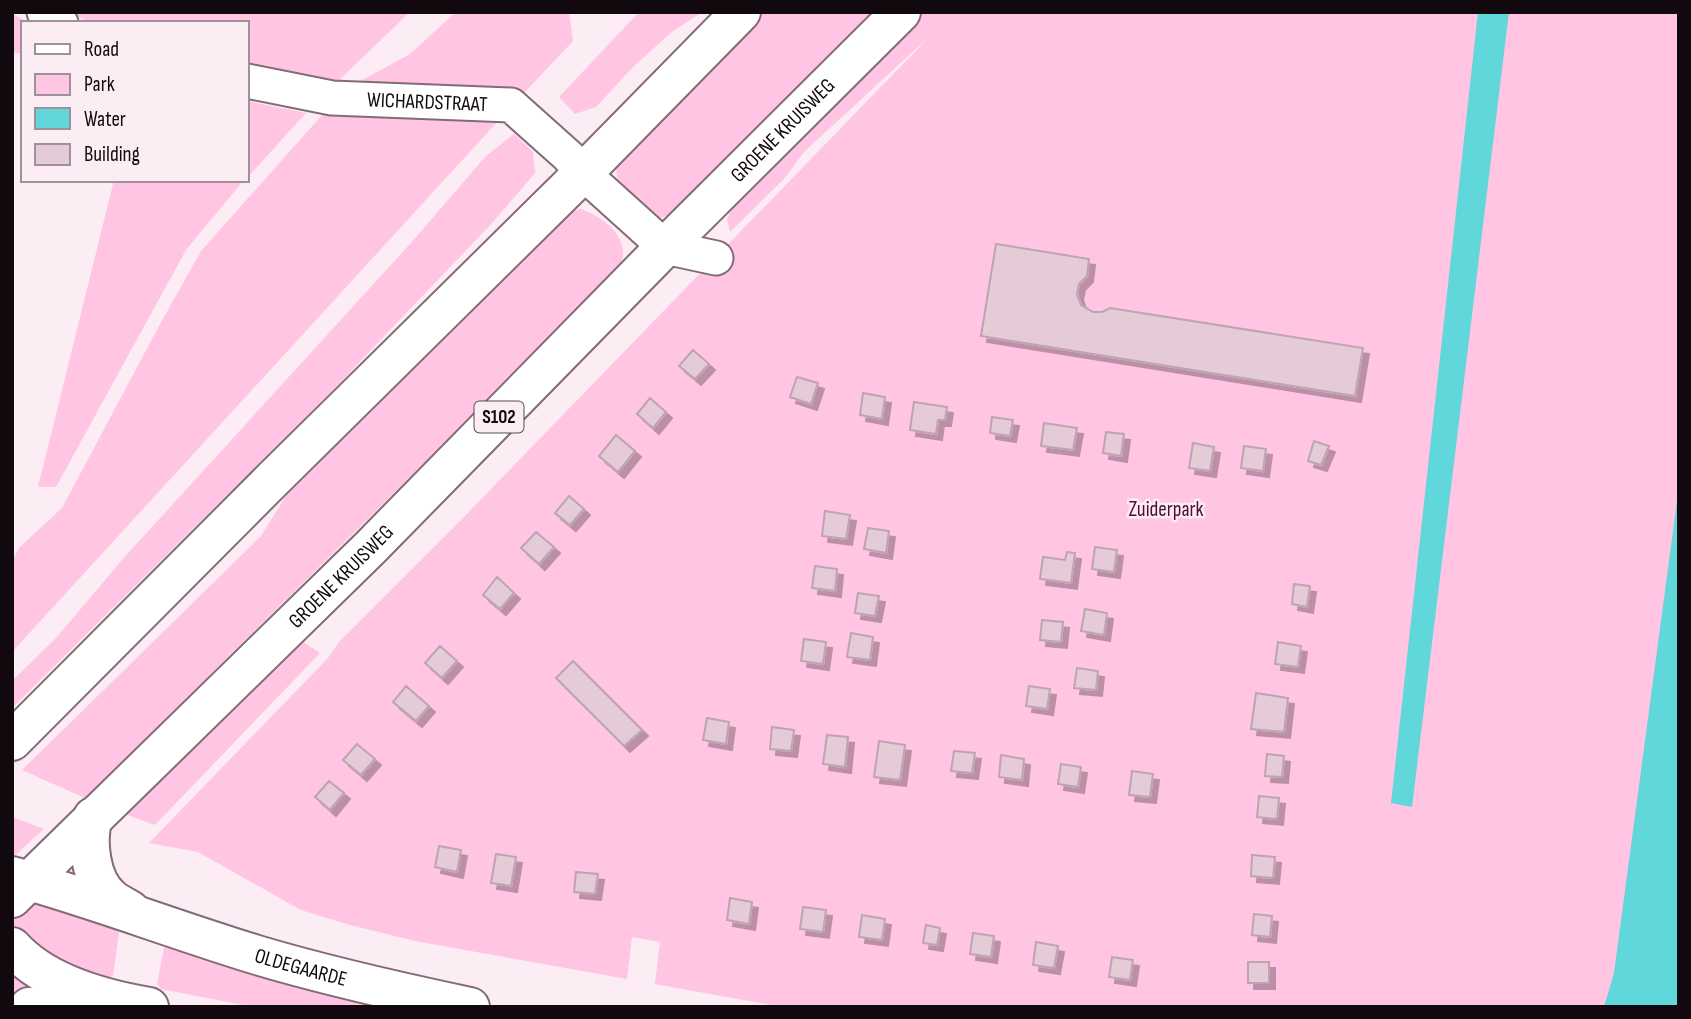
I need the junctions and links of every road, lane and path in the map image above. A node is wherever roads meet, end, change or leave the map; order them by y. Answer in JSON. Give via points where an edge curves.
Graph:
{"nodes":[{"id":1,"x":741,"y":12,"type":"edge"},
{"id":2,"x":901,"y":12,"type":"edge"},
{"id":3,"x":248,"y":81,"type":"edge"},
{"id":4,"x":583,"y":173,"type":"junction"},
{"id":5,"x":665,"y":247,"type":"junction"},
{"id":6,"x":716,"y":258,"type":"dead end"},
{"id":7,"x":15,"y":742,"type":"edge"},
{"id":8,"x":93,"y":817,"type":"junction"},
{"id":9,"x":18,"y":885,"type":"edge"},
{"id":10,"x":135,"y":913,"type":"junction"},
{"id":11,"x":12,"y":947,"type":"edge"},
{"id":12,"x":133,"y":1004,"type":"edge"},
{"id":13,"x":29,"y":1007,"type":"edge"},
{"id":14,"x":470,"y":1007,"type":"edge"}],
"edges":[{"from":1,"to":4,"type":"main road"},
{"from":2,"to":5,"type":"main road","name":"GROENE KRUISWEG","number":"S102"},
{"from":3,"to":4,"type":"street","name":"WICHARDSTRAAT","via":[[332,98],[511,105]]},
{"from":4,"to":5,"type":"street"},
{"from":4,"to":7,"type":"main road"},
{"from":5,"to":6,"type":"street"},
{"from":5,"to":8,"type":"main road","name":"GROENE KRUISWEG","number":"S102","via":[[371,547]]},
{"from":8,"to":9,"type":"main road","name":"GROENE KRUISWEG","number":"S102"},
{"from":8,"to":10,"type":"main road","name":"OLDEGAARDE","via":[[90,837],[97,879],[110,897]]},
{"from":9,"to":10,"type":"main road","name":"OLDEGAARDE"},
{"from":10,"to":14,"type":"main road","name":"OLDEGAARDE","via":[[257,954]]},
{"from":11,"to":12,"type":"main road","via":[[39,970]]},
{"from":12,"to":13,"type":"main road"}]}
